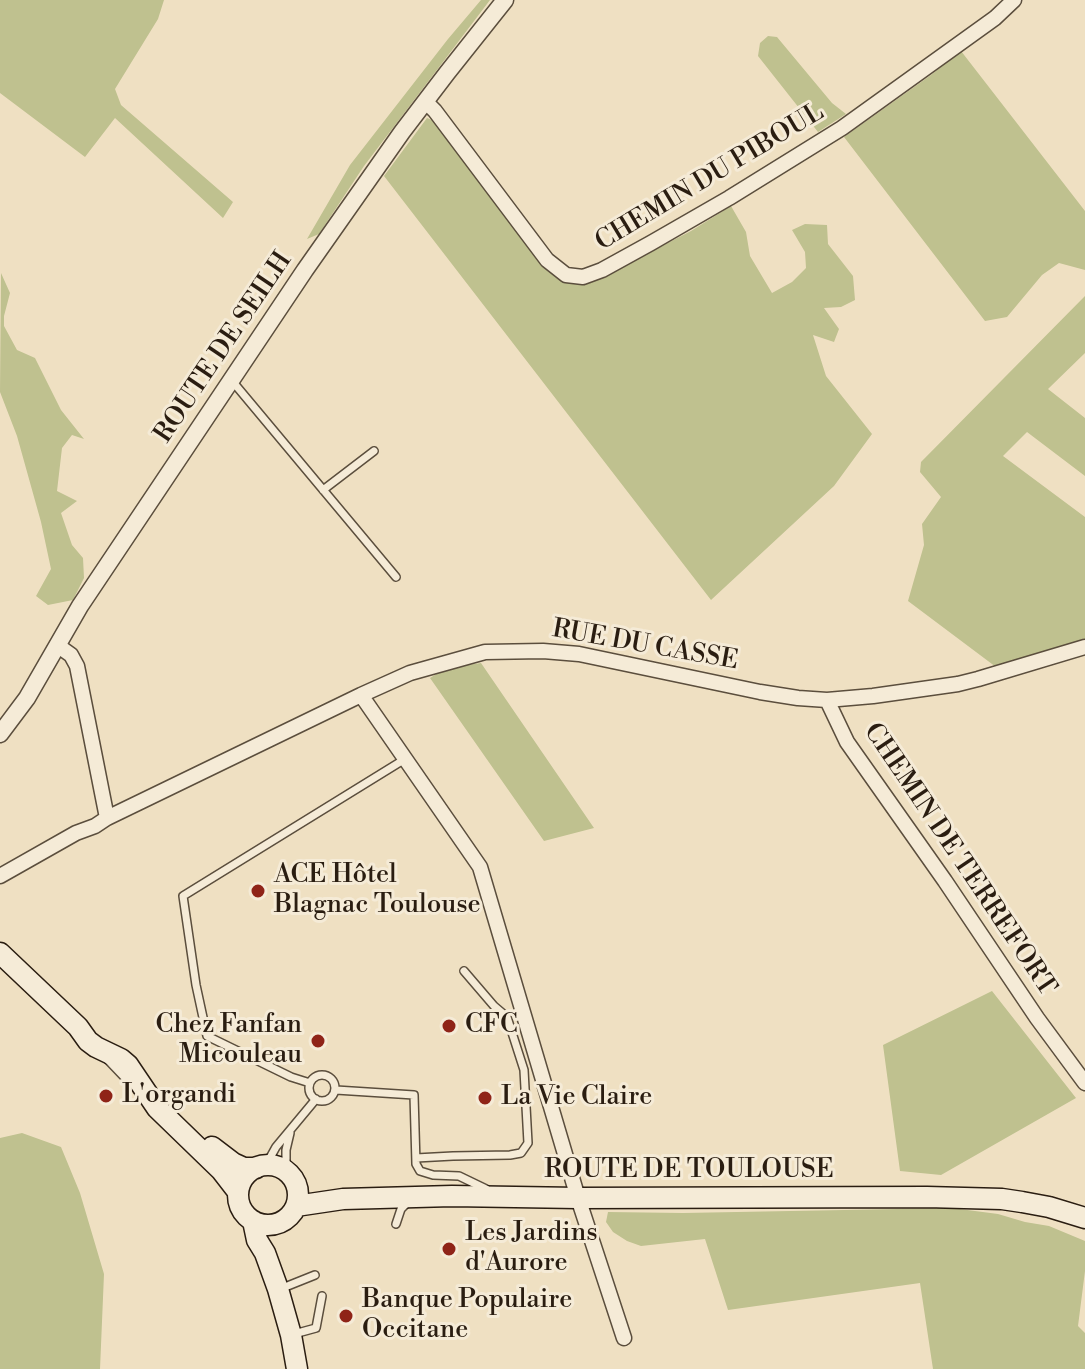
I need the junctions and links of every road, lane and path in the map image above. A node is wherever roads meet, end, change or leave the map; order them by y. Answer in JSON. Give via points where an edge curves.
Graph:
{"nodes":[{"id":1,"x":505,"y":0,"type":"edge"},
{"id":2,"x":1014,"y":0,"type":"edge"},
{"id":3,"x":426,"y":102,"type":"junction"},
{"id":4,"x":231,"y":380,"type":"junction"},
{"id":5,"x":374,"y":451,"type":"dead end"},
{"id":6,"x":323,"y":490,"type":"junction"},
{"id":7,"x":396,"y":577,"type":"dead end"},
{"id":8,"x":57,"y":645,"type":"junction"},
{"id":9,"x":1085,"y":647,"type":"edge"},
{"id":10,"x":361,"y":695,"type":"junction"},
{"id":11,"x":827,"y":700,"type":"junction"},
{"id":12,"x":0,"y":734,"type":"edge"},
{"id":13,"x":405,"y":759,"type":"junction"},
{"id":14,"x":107,"y":818,"type":"junction"},
{"id":15,"x":0,"y":876,"type":"edge"},
{"id":16,"x":0,"y":953,"type":"edge"},
{"id":17,"x":464,"y":971,"type":"dead end"},
{"id":18,"x":78,"y":1027,"type":"junction"},
{"id":19,"x":310,"y":1083,"type":"junction"},
{"id":20,"x":1085,"y":1083,"type":"edge"},
{"id":21,"x":336,"y":1090,"type":"junction"},
{"id":22,"x":316,"y":1099,"type":"junction"},
{"id":23,"x":291,"y":1131,"type":"junction"},
{"id":24,"x":416,"y":1158,"type":"junction"},
{"id":25,"x":261,"y":1166,"type":"junction"},
{"id":26,"x":293,"y":1180,"type":"junction"},
{"id":27,"x":238,"y":1192,"type":"junction"},
{"id":28,"x":413,"y":1197,"type":"junction"},
{"id":29,"x":498,"y":1197,"type":"junction"},
{"id":30,"x":578,"y":1198,"type":"junction"},
{"id":31,"x":965,"y":1198,"type":"junction"},
{"id":32,"x":1085,"y":1204,"type":"edge"},
{"id":33,"x":296,"y":1206,"type":"junction"},
{"id":34,"x":1064,"y":1211,"type":"junction"},
{"id":35,"x":1085,"y":1218,"type":"edge"},
{"id":36,"x":253,"y":1221,"type":"junction"},
{"id":37,"x":278,"y":1223,"type":"junction"},
{"id":38,"x":396,"y":1224,"type":"dead end"},
{"id":39,"x":1085,"y":1229,"type":"edge"},
{"id":40,"x":265,"y":1253,"type":"junction"},
{"id":41,"x":315,"y":1275,"type":"dead end"},
{"id":42,"x":278,"y":1289,"type":"junction"},
{"id":43,"x":322,"y":1296,"type":"dead end"},
{"id":44,"x":291,"y":1335,"type":"junction"},
{"id":45,"x":624,"y":1338,"type":"dead end"},
{"id":46,"x":297,"y":1369,"type":"edge"}],
"edges":[{"from":1,"to":3,"type":"street","name":"ROUTE DE SEILH"},
{"from":2,"to":3,"type":"street","name":"CHEMIN DU PIBOUL","via":[[842,128],[651,243],[583,277],[566,275],[547,260]]},
{"from":3,"to":4,"type":"street","name":"ROUTE DE SEILH"},
{"from":4,"to":6,"type":"lane"},
{"from":4,"to":8,"type":"street","name":"ROUTE DE SEILH"},
{"from":5,"to":6,"type":"lane"},
{"from":6,"to":7,"type":"lane"},
{"from":8,"to":12,"type":"street","name":"ROUTE DE SEILH"},
{"from":8,"to":14,"type":"street","via":[[77,666]]},
{"from":9,"to":11,"type":"street","name":"RUE DU CASSE","via":[[958,684]]},
{"from":10,"to":11,"type":"street","name":"RUE DU CASSE","via":[[454,660],[485,652],[530,651],[579,654],[760,692]]},
{"from":10,"to":13,"type":"street"},
{"from":10,"to":14,"type":"street","name":"RUE DU CASSE"},
{"from":11,"to":20,"type":"street","name":"CHEMIN DE TERREFORT","via":[[847,742]]},
{"from":13,"to":19,"type":"lane","via":[[183,896],[207,1036]]},
{"from":13,"to":30,"type":"street","via":[[480,867]]},
{"from":14,"to":15,"type":"street","name":"RUE DU CASSE"},
{"from":16,"to":18,"type":"main road"},
{"from":17,"to":24,"type":"lane","via":[[507,1017],[524,1070],[528,1143],[521,1153],[510,1155]]},
{"from":18,"to":25,"type":"main road","via":[[135,1058],[161,1098],[217,1152],[244,1168]]},
{"from":18,"to":27,"type":"main road","via":[[88,1041],[128,1065],[153,1101]]},
{"from":19,"to":21,"type":"lane","via":[[326,1074]]},
{"from":19,"to":22,"type":"lane"},
{"from":21,"to":22,"type":"lane","via":[[328,1100]]},
{"from":21,"to":24,"type":"lane","via":[[414,1095]]},
{"from":22,"to":23,"type":"lane"},
{"from":23,"to":25,"type":"lane"},
{"from":23,"to":26,"type":"lane","via":[[286,1161]]},
{"from":24,"to":29,"type":"lane","via":[[420,1171],[459,1176]]},
{"from":25,"to":26,"type":"main road","via":[[283,1169]]},
{"from":25,"to":27,"type":"main road","via":[[244,1177]]},
{"from":26,"to":28,"type":"main road","name":"ROUTE DE TOULOUSE","via":[[313,1190]]},
{"from":26,"to":33,"type":"main road"},
{"from":27,"to":36,"type":"main road","via":[[241,1209]]},
{"from":28,"to":29,"type":"main road","name":"ROUTE DE TOULOUSE"},
{"from":28,"to":33,"type":"main road","name":"ROUTE DE TOULOUSE"},
{"from":28,"to":38,"type":"lane"},
{"from":29,"to":30,"type":"main road","name":"ROUTE DE TOULOUSE"},
{"from":30,"to":31,"type":"main road","name":"ROUTE DE TOULOUSE"},
{"from":30,"to":45,"type":"street"},
{"from":31,"to":34,"type":"main road","name":"ROUTE DE TOULOUSE","via":[[1012,1200]]},
{"from":31,"to":39,"type":"main road","name":"ROUTE DE TOULOUSE"},
{"from":32,"to":34,"type":"street"},
{"from":33,"to":37,"type":"main road"},
{"from":34,"to":35,"type":"main road","name":"ROUTE DE TOULOUSE"},
{"from":36,"to":37,"type":"main road"},
{"from":36,"to":40,"type":"main road"},
{"from":37,"to":40,"type":"main road"},
{"from":40,"to":42,"type":"main road"},
{"from":41,"to":42,"type":"lane"},
{"from":42,"to":44,"type":"main road"},
{"from":43,"to":44,"type":"lane","via":[[316,1328]]},
{"from":44,"to":46,"type":"main road"}]}
